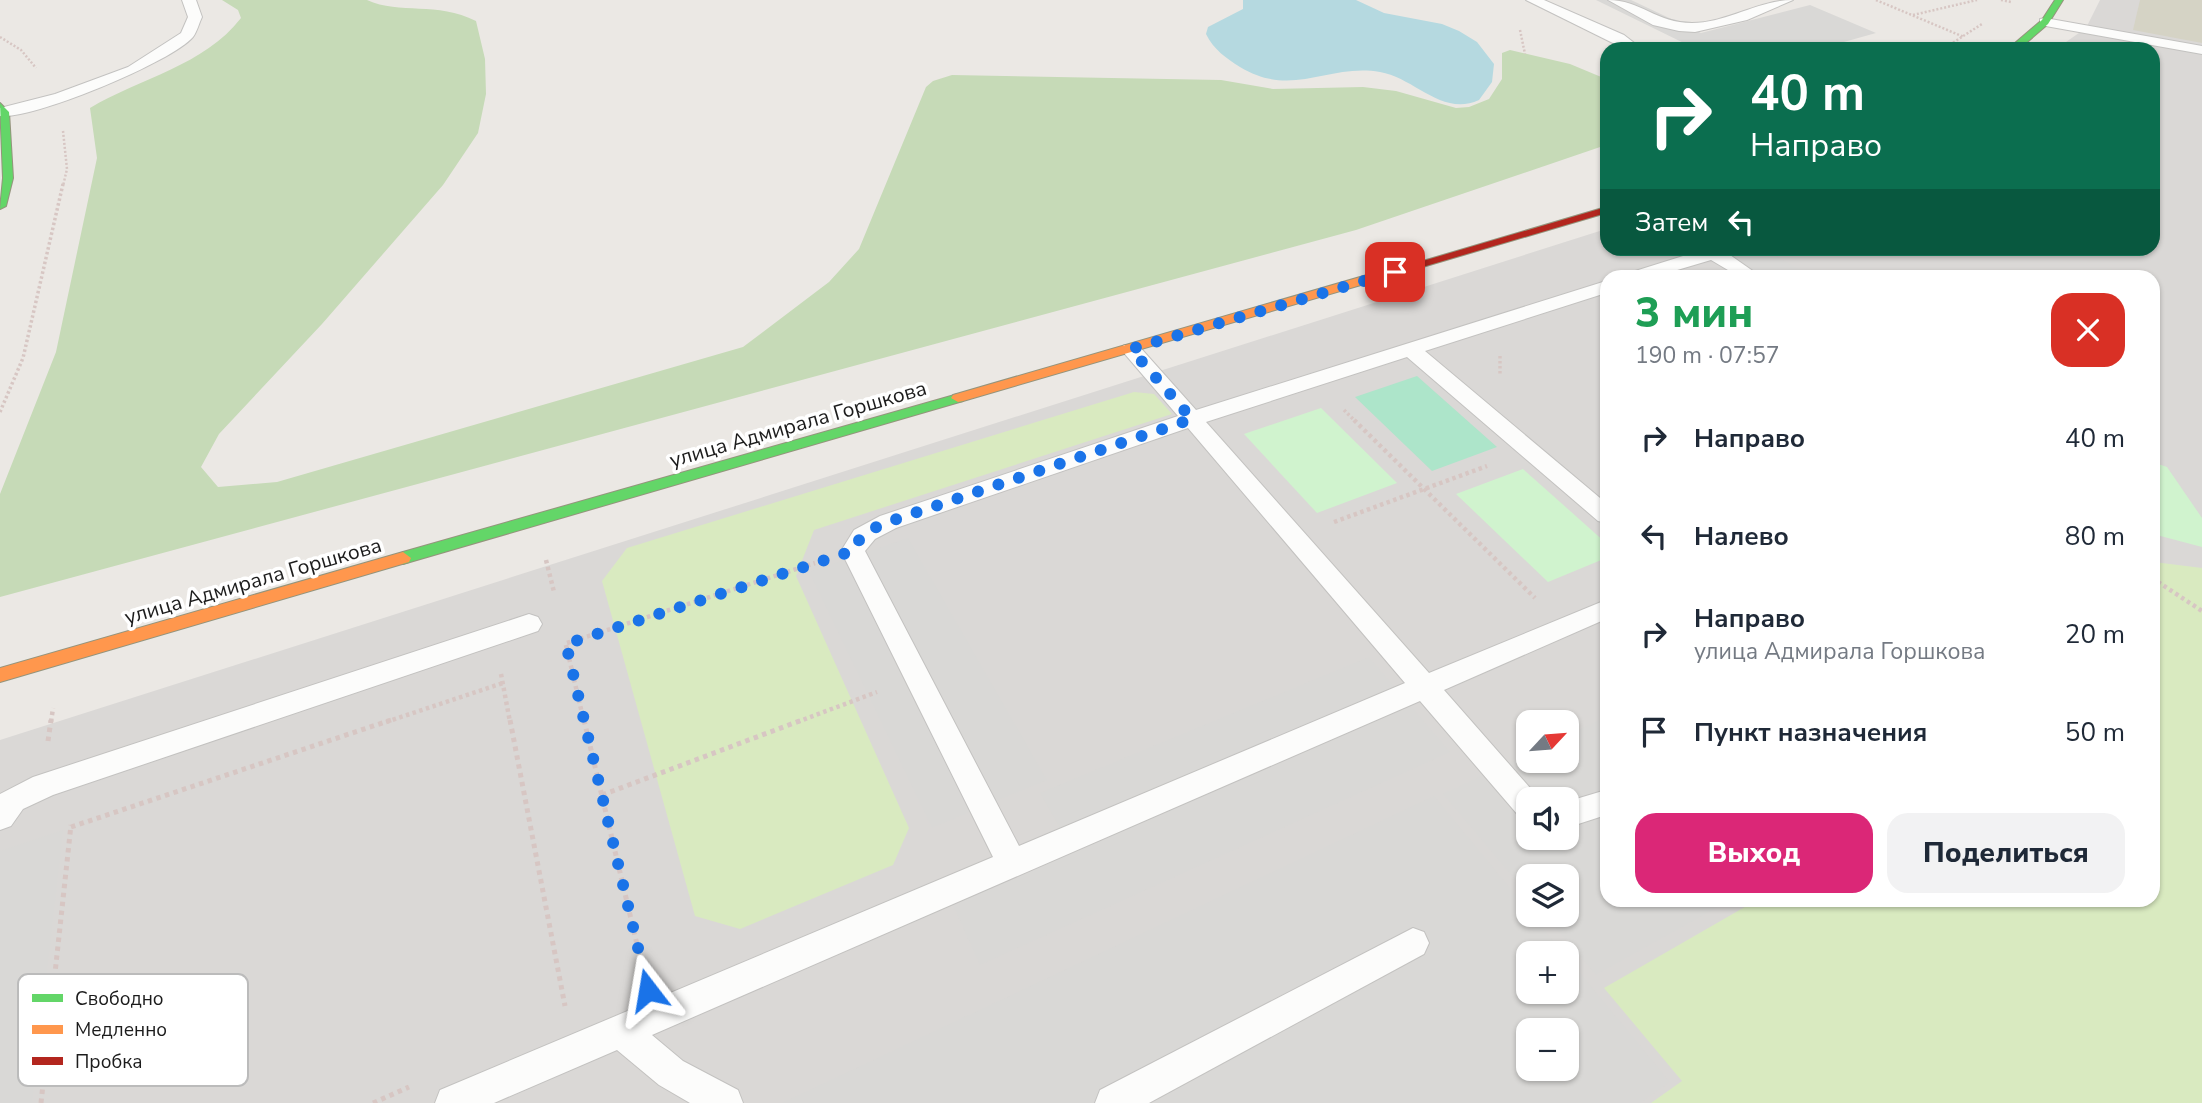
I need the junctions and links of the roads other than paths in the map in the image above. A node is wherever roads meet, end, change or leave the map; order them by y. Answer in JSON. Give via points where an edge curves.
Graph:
{"nodes":[{"id":1,"x":189,"y":0,"type":"edge"},
{"id":2,"x":1533,"y":0,"type":"edge"},
{"id":3,"x":1615,"y":0,"type":"edge"},
{"id":4,"x":1786,"y":0,"type":"edge"},
{"id":5,"x":2059,"y":0,"type":"edge"},
{"id":6,"x":2045,"y":22,"type":"junction"},
{"id":7,"x":1624,"y":42,"type":"edge"},
{"id":8,"x":2021,"y":42,"type":"edge"},
{"id":9,"x":2157,"y":42,"type":"edge"},
{"id":10,"x":2160,"y":43,"type":"edge"},
{"id":11,"x":2202,"y":50,"type":"edge"},
{"id":12,"x":2,"y":109,"type":"edge"},
{"id":13,"x":0,"y":206,"type":"edge"},
{"id":14,"x":1600,"y":212,"type":"edge"},
{"id":15,"x":1696,"y":256,"type":"edge"},
{"id":16,"x":1718,"y":256,"type":"edge"},
{"id":17,"x":1656,"y":270,"type":"edge"},
{"id":18,"x":1740,"y":270,"type":"edge"},
{"id":19,"x":1600,"y":289,"type":"edge"},
{"id":20,"x":1131,"y":349,"type":"junction"},
{"id":21,"x":1410,"y":349,"type":"junction"},
{"id":22,"x":1192,"y":419,"type":"junction"},
{"id":23,"x":1600,"y":510,"type":"edge"},
{"id":24,"x":1600,"y":612,"type":"edge"},
{"id":25,"x":530,"y":624,"type":"dead end"},
{"id":26,"x":0,"y":675,"type":"edge"},
{"id":27,"x":1423,"y":687,"type":"junction"},
{"id":28,"x":1516,"y":792,"type":"edge"},
{"id":29,"x":1600,"y":805,"type":"edge"},
{"id":30,"x":1579,"y":811,"type":"edge"},
{"id":31,"x":0,"y":817,"type":"edge"},
{"id":32,"x":1011,"y":862,"type":"junction"},
{"id":33,"x":1413,"y":943,"type":"dead end"},
{"id":34,"x":620,"y":1030,"type":"junction"},
{"id":35,"x":453,"y":1103,"type":"edge"},
{"id":36,"x":725,"y":1103,"type":"edge"},
{"id":37,"x":1113,"y":1103,"type":"edge"}],
"edges":[{"from":1,"to":12,"type":"lane","via":[[195,17],[187,35],[133,70],[60,97]]},
{"from":2,"to":7,"type":"lane"},
{"from":3,"to":4,"type":"lane","via":[[1661,23],[1686,28],[1755,13]]},
{"from":5,"to":6,"type":"main road"},
{"from":6,"to":8,"type":"main road"},
{"from":6,"to":9,"type":"lane"},
{"from":10,"to":11,"type":"lane"},
{"from":12,"to":13,"type":"main road","via":[[8,178]]},
{"from":14,"to":20,"type":"main road","name":"улица Адмирала Горшкова"},
{"from":15,"to":17,"type":"lane"},
{"from":16,"to":18,"type":"lane"},
{"from":19,"to":21,"type":"lane"},
{"from":20,"to":22,"type":"lane"},
{"from":20,"to":26,"type":"main road","name":"улица Адмирала Горшкова"},
{"from":21,"to":22,"type":"lane"},
{"from":21,"to":23,"type":"lane"},
{"from":22,"to":27,"type":"lane"},
{"from":22,"to":32,"type":"lane","via":[[888,522],[858,538],[853,551]]},
{"from":24,"to":27,"type":"lane"},
{"from":25,"to":31,"type":"lane","via":[[76,774],[13,800]]},
{"from":27,"to":28,"type":"lane"},
{"from":27,"to":32,"type":"lane"},
{"from":29,"to":30,"type":"lane"},
{"from":32,"to":34,"type":"lane"},
{"from":33,"to":37,"type":"lane"},
{"from":34,"to":35,"type":"lane"},
{"from":34,"to":36,"type":"lane","via":[[671,1073]]}]}
